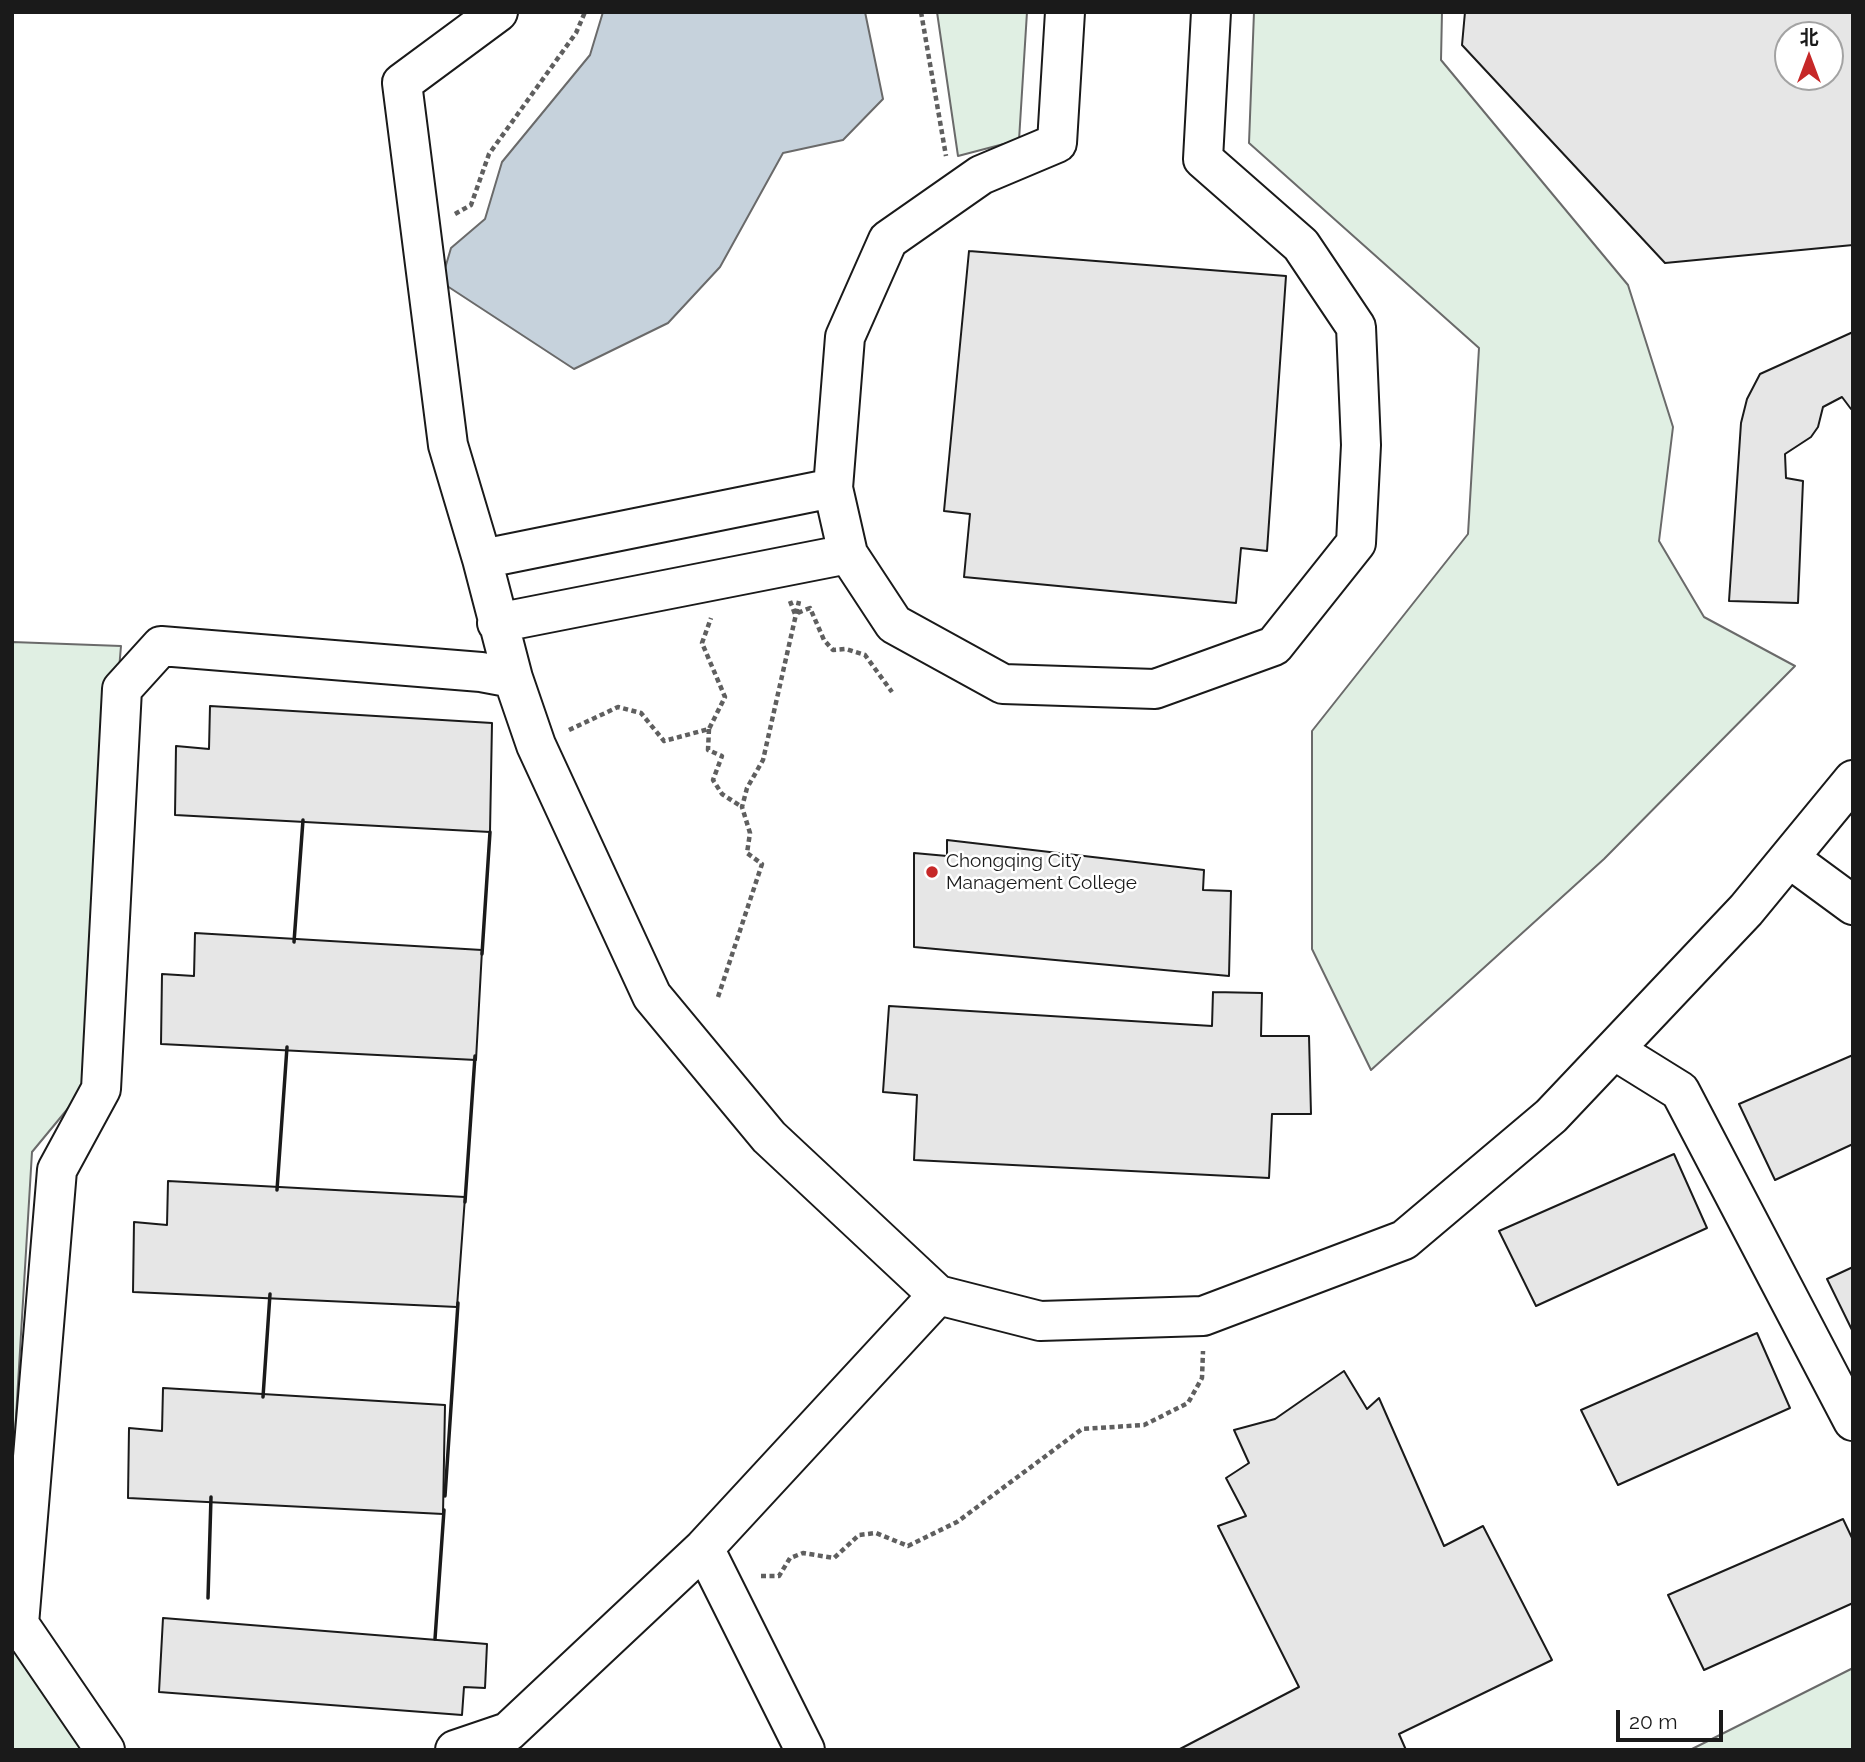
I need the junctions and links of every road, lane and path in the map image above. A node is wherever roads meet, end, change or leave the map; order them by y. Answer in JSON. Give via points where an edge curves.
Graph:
{"nodes":[{"id":1,"x":498,"y":12,"type":"edge"},
{"id":2,"x":585,"y":12,"type":"edge"},
{"id":3,"x":920,"y":12,"type":"edge"},
{"id":4,"x":1065,"y":12,"type":"edge"},
{"id":5,"x":1212,"y":12,"type":"edge"},
{"id":6,"x":953,"y":195,"type":"junction"},
{"id":7,"x":421,"y":232,"type":"junction"},
{"id":8,"x":833,"y":488,"type":"junction"},
{"id":9,"x":848,"y":554,"type":"junction"},
{"id":10,"x":482,"y":559,"type":"junction"},
{"id":11,"x":792,"y":565,"type":"junction"},
{"id":12,"x":724,"y":579,"type":"junction"},
{"id":13,"x":795,"y":614,"type":"junction"},
{"id":14,"x":497,"y":623,"type":"junction"},
{"id":15,"x":513,"y":678,"type":"junction"},
{"id":16,"x":892,"y":692,"type":"dead end"},
{"id":17,"x":709,"y":729,"type":"junction"},
{"id":18,"x":536,"y":745,"type":"junction"},
{"id":19,"x":1853,"y":780,"type":"edge"},
{"id":20,"x":743,"y":807,"type":"junction"},
{"id":21,"x":1789,"y":858,"type":"junction"},
{"id":22,"x":1853,"y":905,"type":"edge"},
{"id":23,"x":718,"y":997,"type":"dead end"},
{"id":24,"x":1614,"y":1050,"type":"junction"},
{"id":25,"x":938,"y":1295,"type":"junction"},
{"id":26,"x":1203,"y":1315,"type":"junction"},
{"id":27,"x":1853,"y":1421,"type":"edge"},
{"id":28,"x":707,"y":1555,"type":"junction"},
{"id":29,"x":512,"y":1741,"type":"edge"},
{"id":30,"x":105,"y":1750,"type":"edge"},
{"id":31,"x":455,"y":1750,"type":"edge"},
{"id":32,"x":805,"y":1750,"type":"edge"}],
"edges":[{"from":1,"to":7,"type":"street","via":[[402,83]]},
{"from":2,"to":7,"type":"path","via":[[576,33],[489,154],[471,205]]},
{"from":3,"to":6,"type":"path"},
{"from":4,"to":6,"type":"street","via":[[1056,143],[981,175]]},
{"from":5,"to":9,"type":"street","via":[[1203,159],[1301,245],[1356,327],[1361,446],[1356,543],[1274,646],[1155,689],[1003,684],[894,624]]},
{"from":6,"to":8,"type":"street","via":[[888,240],[845,337]]},
{"from":7,"to":10,"type":"street","via":[[448,446]]},
{"from":8,"to":9,"type":"street"},
{"from":8,"to":10,"type":"street"},
{"from":9,"to":11,"type":"street"},
{"from":10,"to":14,"type":"street"},
{"from":11,"to":12,"type":"street"},
{"from":11,"to":13,"type":"path"},
{"from":11,"to":13,"type":"path"},
{"from":12,"to":14,"type":"street"},
{"from":12,"to":17,"type":"path","via":[[702,643],[725,697]]},
{"from":13,"to":16,"type":"path","via":[[810,608],[833,650],[866,655]]},
{"from":13,"to":20,"type":"path","via":[[763,760],[747,788]]},
{"from":14,"to":15,"type":"street"},
{"from":15,"to":18,"type":"street"},
{"from":15,"to":30,"type":"street","via":[[160,646],[122,689],[101,1089],[57,1170],[19,1624]]},
{"from":17,"to":18,"type":"path","via":[[664,741],[641,713],[618,707]]},
{"from":17,"to":20,"type":"path","via":[[708,750],[722,756],[713,780],[722,794]]},
{"from":18,"to":25,"type":"street","via":[[652,996],[769,1137]]},
{"from":19,"to":21,"type":"street"},
{"from":20,"to":23,"type":"path","via":[[750,833],[747,853],[762,864]]},
{"from":21,"to":22,"type":"street"},
{"from":21,"to":24,"type":"street","via":[[1746,911]]},
{"from":24,"to":26,"type":"street","via":[[1551,1116],[1404,1240]]},
{"from":24,"to":27,"type":"street","via":[[1680,1091]]},
{"from":25,"to":26,"type":"street","via":[[1040,1321]]},
{"from":25,"to":28,"type":"street"},
{"from":26,"to":28,"type":"path","via":[[1202,1378],[1188,1403],[1144,1425],[1082,1429],[957,1522],[908,1546],[876,1533],[859,1535],[834,1558],[803,1553],[790,1558],[779,1576],[766,1577]]},
{"from":28,"to":29,"type":"street"},
{"from":28,"to":32,"type":"street"},
{"from":29,"to":31,"type":"street"}]}
